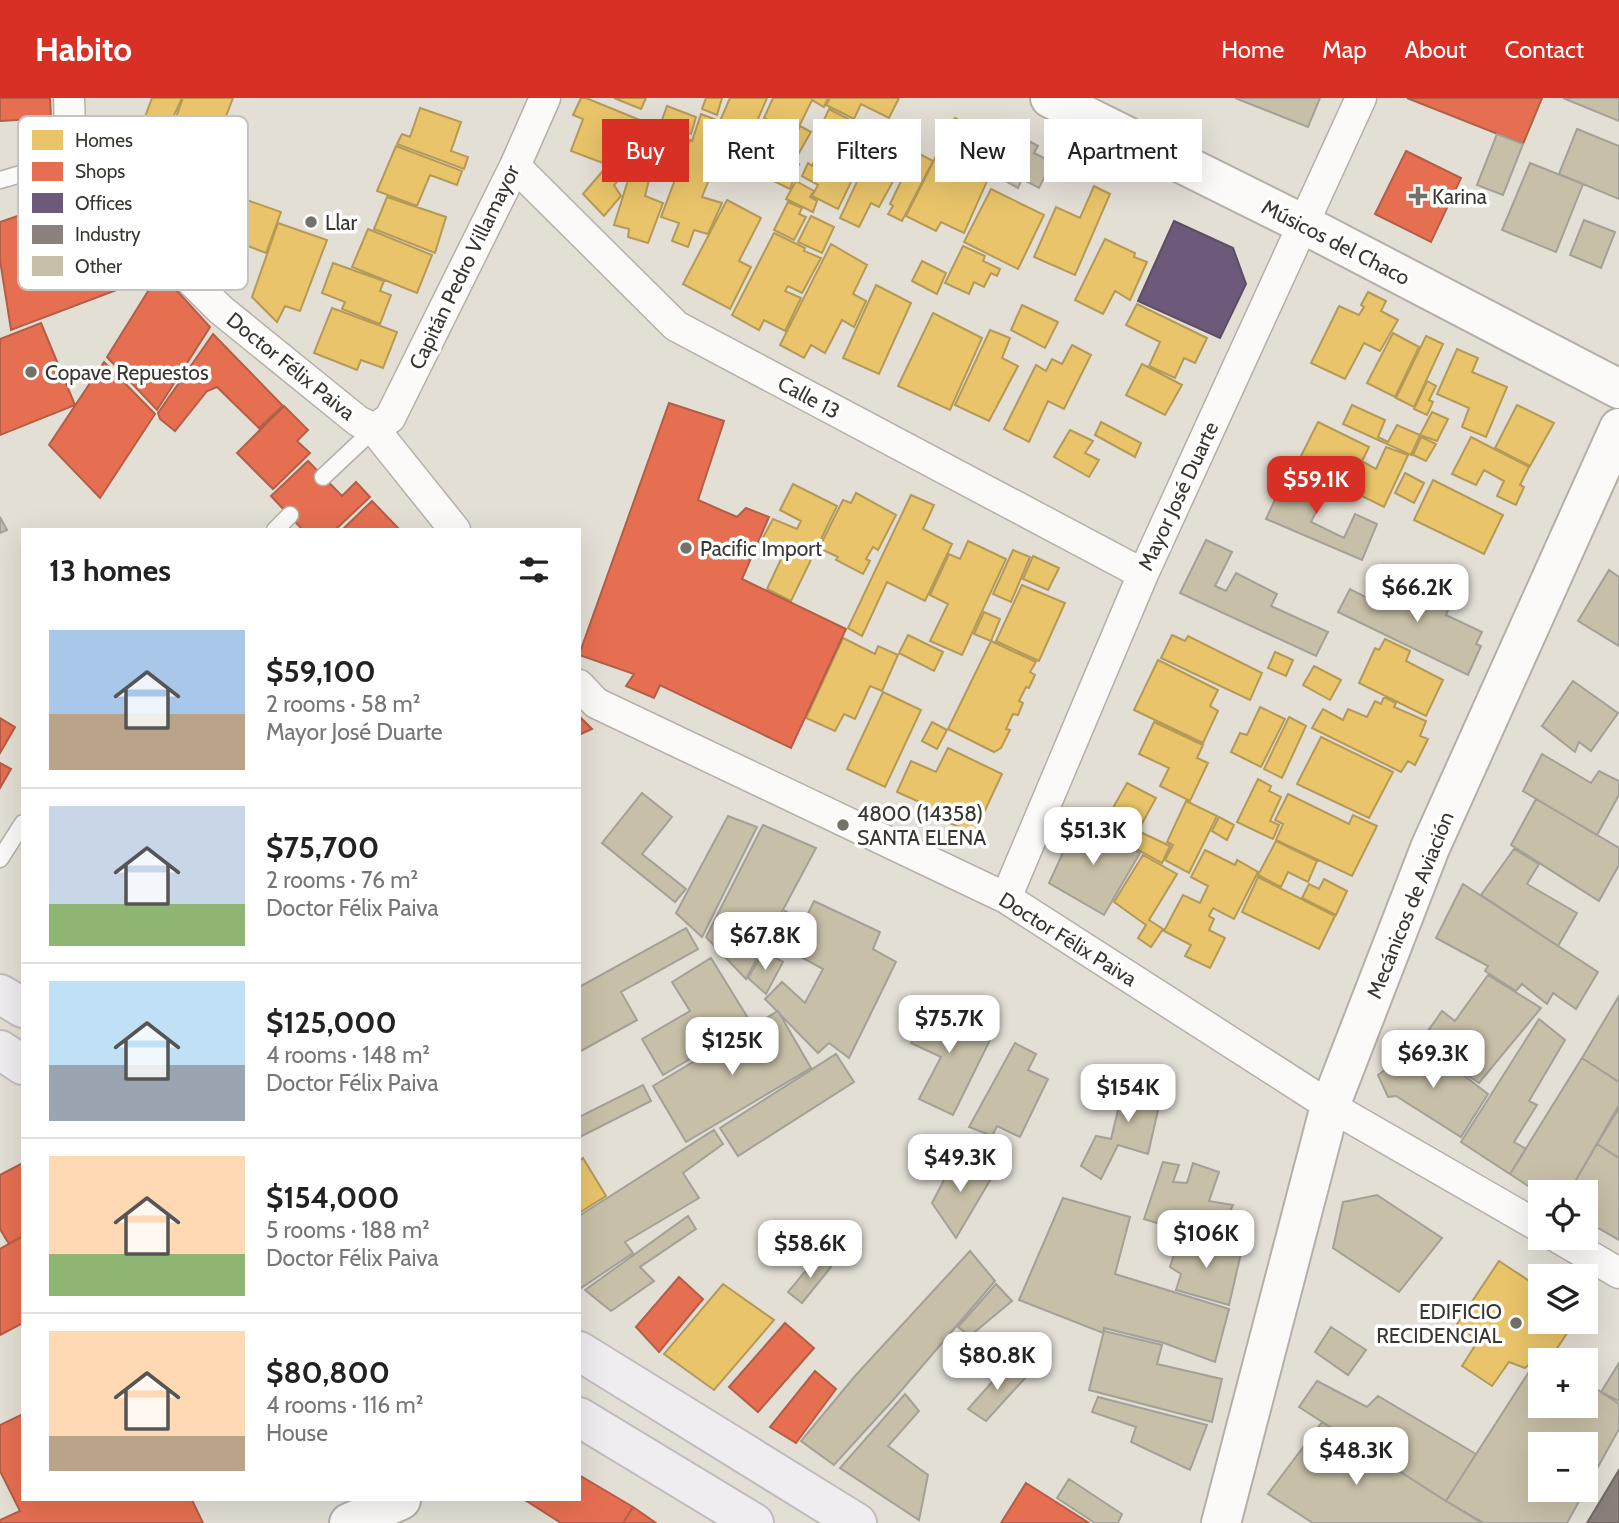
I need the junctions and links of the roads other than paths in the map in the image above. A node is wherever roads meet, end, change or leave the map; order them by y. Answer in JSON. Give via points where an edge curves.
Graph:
{"nodes":[{"id":1,"x":69,"y":98,"type":"edge"},
{"id":2,"x":545,"y":98,"type":"edge"},
{"id":3,"x":1050,"y":98,"type":"edge"},
{"id":4,"x":1361,"y":98,"type":"edge"},
{"id":5,"x":70,"y":116,"type":"edge"},
{"id":6,"x":515,"y":166,"type":"junction"},
{"id":7,"x":18,"y":175,"type":"edge"},
{"id":8,"x":0,"y":180,"type":"edge"},
{"id":9,"x":1303,"y":224,"type":"junction"},
{"id":10,"x":200,"y":290,"type":"edge"},
{"id":11,"x":1619,"y":390,"type":"edge"},
{"id":12,"x":1619,"y":428,"type":"edge"},
{"id":13,"x":374,"y":429,"type":"junction"},
{"id":14,"x":323,"y":477,"type":"dead end"},
{"id":15,"x":290,"y":515,"type":"dead end"},
{"id":16,"x":277,"y":528,"type":"edge"},
{"id":17,"x":453,"y":528,"type":"edge"},
{"id":18,"x":1143,"y":574,"type":"junction"},
{"id":19,"x":581,"y":687,"type":"edge"},
{"id":20,"x":21,"y":826,"type":"edge"},
{"id":21,"x":0,"y":859,"type":"edge"},
{"id":22,"x":1006,"y":898,"type":"junction"},
{"id":23,"x":0,"y":994,"type":"edge"},
{"id":24,"x":21,"y":1007,"type":"edge"},
{"id":25,"x":0,"y":1050,"type":"edge"},
{"id":26,"x":21,"y":1064,"type":"edge"},
{"id":27,"x":1330,"y":1106,"type":"junction"},
{"id":28,"x":1528,"y":1220,"type":"edge"},
{"id":29,"x":1579,"y":1250,"type":"edge"},
{"id":30,"x":1619,"y":1273,"type":"edge"},
{"id":31,"x":581,"y":1353,"type":"edge"},
{"id":32,"x":581,"y":1419,"type":"edge"},
{"id":33,"x":399,"y":1501,"type":"edge"},
{"id":34,"x":349,"y":1523,"type":"edge"},
{"id":35,"x":754,"y":1523,"type":"edge"},
{"id":36,"x":857,"y":1523,"type":"edge"},
{"id":37,"x":1221,"y":1523,"type":"edge"}],
"edges":[{"from":1,"to":5,"type":"street","name":"Doctor Félix Paiva"},
{"from":2,"to":6,"type":"street","name":"Capitán Pedro Villamayor"},
{"from":3,"to":9,"type":"street","name":"Músicos del Chaco"},
{"from":4,"to":9,"type":"street","name":"Mayor José Duarte"},
{"from":6,"to":13,"type":"street","name":"Capitán Pedro Villamayor","via":[[390,418]]},
{"from":6,"to":18,"type":"street","name":"Calle 13","via":[[676,326]]},
{"from":7,"to":8,"type":"lane"},
{"from":9,"to":11,"type":"street","name":"Músicos del Chaco"},
{"from":9,"to":18,"type":"street","name":"Mayor José Duarte"},
{"from":10,"to":13,"type":"street","name":"Doctor Félix Paiva","via":[[358,421]]},
{"from":12,"to":27,"type":"street","name":"Mecánicos de Aviación","via":[[1430,848]]},
{"from":13,"to":14,"type":"lane"},
{"from":13,"to":17,"type":"street","name":"Doctor Félix Paiva"},
{"from":15,"to":16,"type":"lane"},
{"from":18,"to":22,"type":"street","name":"Mayor José Duarte"},
{"from":19,"to":22,"type":"street","name":"Doctor Félix Paiva","via":[[596,703]]},
{"from":20,"to":21,"type":"lane"},
{"from":22,"to":27,"type":"street","name":"Doctor Félix Paiva"},
{"from":23,"to":24,"type":"highway"},
{"from":25,"to":26,"type":"highway"},
{"from":27,"to":28,"type":"street","name":"Doctor Félix Paiva"},
{"from":27,"to":37,"type":"street","name":"Mecánicos de Aviación"},
{"from":29,"to":30,"type":"street"},
{"from":31,"to":36,"type":"highway"},
{"from":32,"to":35,"type":"highway"},
{"from":33,"to":34,"type":"street"}]}
